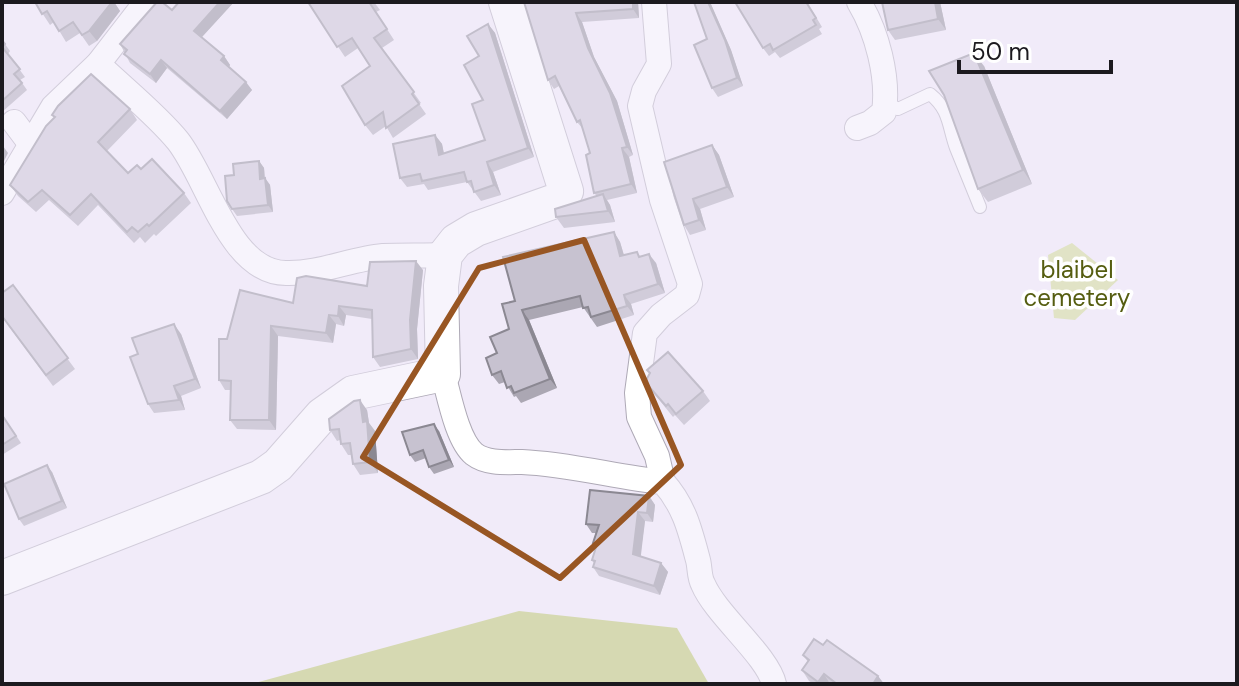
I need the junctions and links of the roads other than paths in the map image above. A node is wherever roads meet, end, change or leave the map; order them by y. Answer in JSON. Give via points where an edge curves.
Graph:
{"nodes":[{"id":1,"x":146,"y":2,"type":"edge"},
{"id":2,"x":506,"y":2,"type":"edge"},
{"id":3,"x":654,"y":2,"type":"edge"},
{"id":4,"x":859,"y":2,"type":"edge"},
{"id":5,"x":98,"y":64,"type":"junction"},
{"id":6,"x":886,"y":102,"type":"junction"},
{"id":7,"x":14,"y":122,"type":"dead end"},
{"id":8,"x":857,"y":128,"type":"dead end"},
{"id":9,"x":32,"y":146,"type":"junction"},
{"id":10,"x":2,"y":193,"type":"edge"},
{"id":11,"x":980,"y":207,"type":"edge"},
{"id":12,"x":445,"y":255,"type":"junction"},
{"id":13,"x":443,"y":374,"type":"junction"},
{"id":14,"x":663,"y":482,"type":"junction"},
{"id":15,"x":2,"y":578,"type":"edge"},
{"id":16,"x":774,"y":684,"type":"edge"}],
"edges":[{"from":1,"to":5,"type":"street"},
{"from":2,"to":12,"type":"street","via":[[566,191],[558,200],[476,229]]},
{"from":3,"to":14,"type":"street","via":[[659,64],[640,106],[662,200],[690,284],[687,295],[645,333],[639,417]]},
{"from":4,"to":6,"type":"street","via":[[875,42]]},
{"from":5,"to":9,"type":"street","via":[[53,107]]},
{"from":5,"to":12,"type":"street","via":[[178,140],[226,227],[258,266],[284,274],[381,256]]},
{"from":6,"to":8,"type":"street","via":[[884,112]]},
{"from":6,"to":11,"type":"lane","via":[[898,109],[930,94],[940,102]]},
{"from":7,"to":9,"type":"street"},
{"from":9,"to":10,"type":"street"},
{"from":12,"to":13,"type":"street"},
{"from":13,"to":14,"type":"street","via":[[456,421],[480,457]]},
{"from":13,"to":15,"type":"street","via":[[353,393],[322,415],[261,477]]},
{"from":14,"to":16,"type":"street","via":[[686,516],[702,583]]}]}
